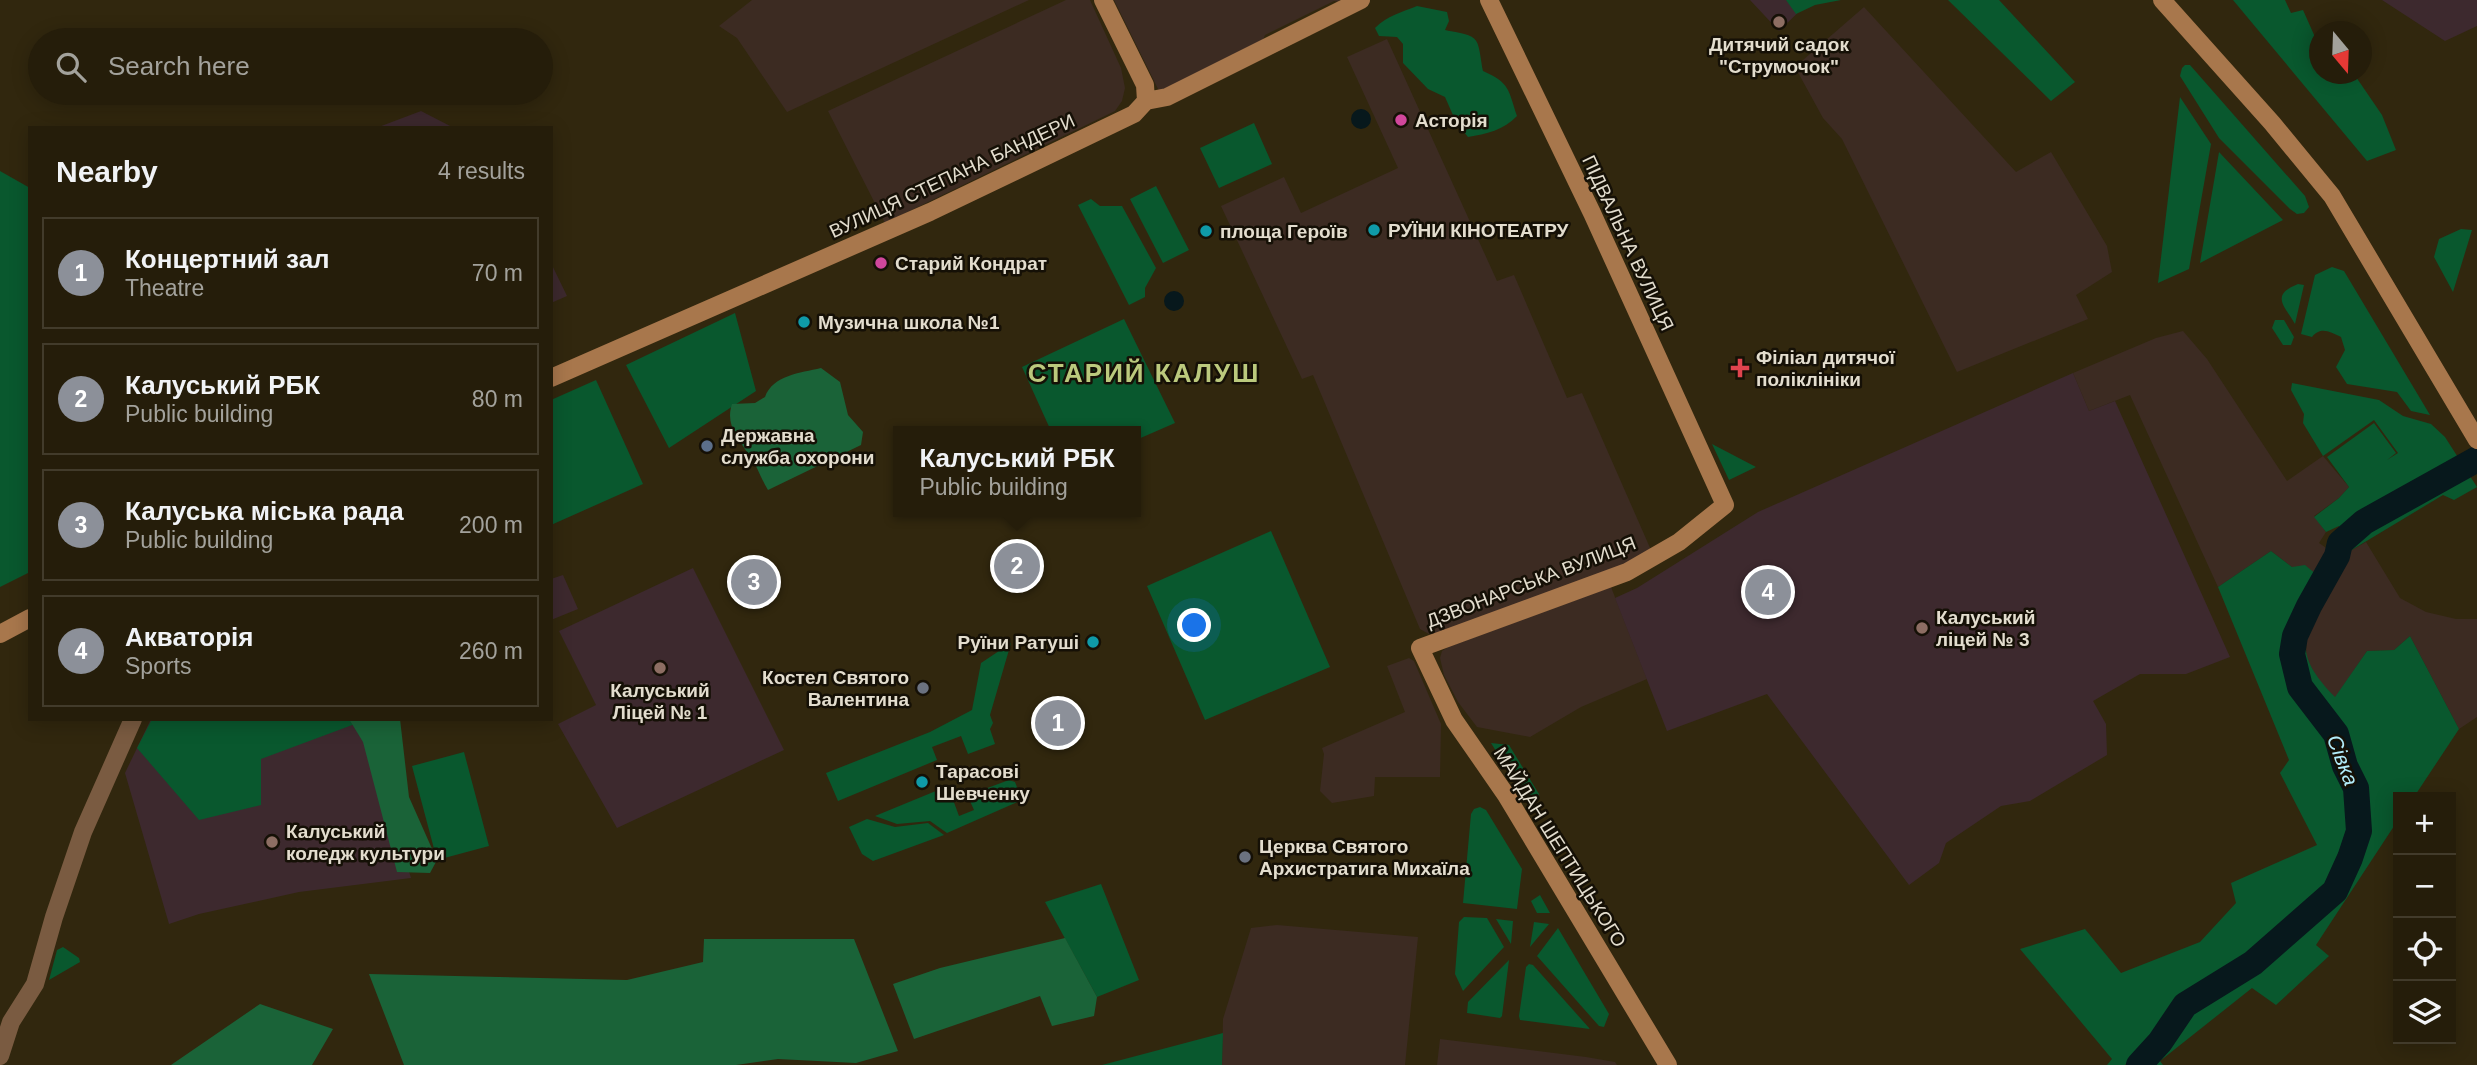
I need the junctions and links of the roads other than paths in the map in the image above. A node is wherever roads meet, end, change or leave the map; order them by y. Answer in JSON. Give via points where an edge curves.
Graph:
{"nodes":[{"id":1,"x":1103,"y":0,"type":"edge"},
{"id":2,"x":1361,"y":0,"type":"edge"},
{"id":3,"x":1489,"y":0,"type":"edge"},
{"id":4,"x":2162,"y":0,"type":"edge"},
{"id":5,"x":1146,"y":101,"type":"junction"},
{"id":6,"x":553,"y":377,"type":"edge"},
{"id":7,"x":2474,"y":434,"type":"edge"},
{"id":8,"x":1725,"y":505,"type":"joint"},
{"id":9,"x":28,"y":619,"type":"edge"},
{"id":10,"x":0,"y":634,"type":"edge"},
{"id":11,"x":1420,"y":648,"type":"joint"},
{"id":12,"x":133,"y":721,"type":"edge"},
{"id":13,"x":0,"y":1056,"type":"edge"},
{"id":14,"x":1668,"y":1065,"type":"edge"}],
"edges":[{"from":1,"to":5,"type":"main road","via":[[1145,85]]},
{"from":2,"to":5,"type":"main road","name":"ВУЛИЦЯ СТЕПАНА БАНДЕРИ","via":[[1167,97]]},
{"from":3,"to":8,"type":"main road","name":"ПІДВАЛЬНА ВУЛИЦЯ"},
{"from":4,"to":7,"type":"main road","via":[[2332,196]]},
{"from":5,"to":6,"type":"main road","name":"ВУЛИЦЯ СТЕПАНА БАНДЕРИ","via":[[1134,114],[930,212]]},
{"from":8,"to":11,"type":"main road","name":"ДЗВОНАРСЬКА ВУЛИЦЯ","via":[[1679,542],[1627,572]]},
{"from":9,"to":10,"type":"main road"},
{"from":11,"to":14,"type":"main road","name":"МАЙДАН ШЕПТИЦЬКОГО","via":[[1454,720],[1506,795]]},
{"from":12,"to":13,"type":"street","via":[[83,832],[35,984],[11,1022]]}]}
